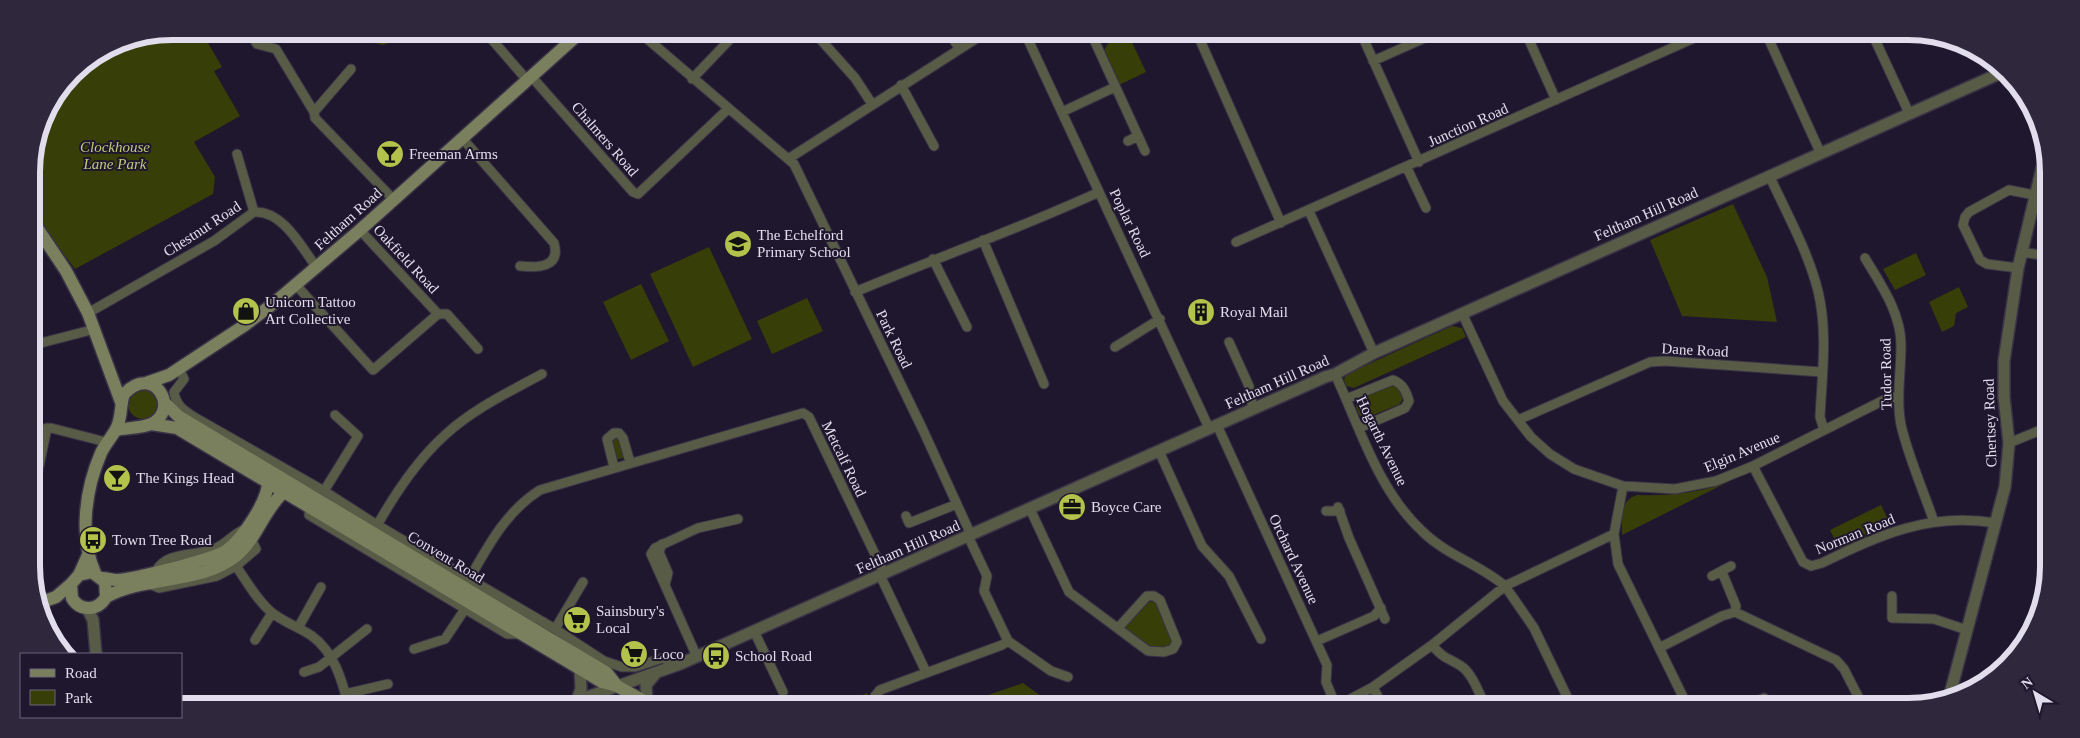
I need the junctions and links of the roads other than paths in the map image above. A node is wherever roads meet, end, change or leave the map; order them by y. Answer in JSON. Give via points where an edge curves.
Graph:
{"nodes":[{"id":1,"x":254,"y":40,"type":"edge"},
{"id":2,"x":493,"y":40,"type":"edge"},
{"id":3,"x":572,"y":40,"type":"edge"},
{"id":4,"x":648,"y":40,"type":"edge"},
{"id":5,"x":729,"y":40,"type":"edge"},
{"id":6,"x":821,"y":40,"type":"edge"},
{"id":7,"x":954,"y":40,"type":"edge"},
{"id":8,"x":973,"y":40,"type":"edge"},
{"id":9,"x":1028,"y":40,"type":"edge"},
{"id":10,"x":1094,"y":40,"type":"edge"},
{"id":11,"x":1200,"y":40,"type":"edge"},
{"id":12,"x":1364,"y":40,"type":"edge"},
{"id":13,"x":1420,"y":40,"type":"edge"},
{"id":14,"x":1529,"y":40,"type":"edge"},
{"id":15,"x":1690,"y":40,"type":"edge"},
{"id":16,"x":1769,"y":40,"type":"edge"},
{"id":17,"x":1876,"y":40,"type":"edge"},
{"id":18,"x":959,"y":48,"type":"junction"},
{"id":19,"x":1373,"y":61,"type":"junction"},
{"id":20,"x":351,"y":69,"type":"dead end"},
{"id":21,"x":1997,"y":75,"type":"edge"},
{"id":22,"x":530,"y":78,"type":"junction"},
{"id":23,"x":692,"y":79,"type":"junction"},
{"id":24,"x":901,"y":85,"type":"junction"},
{"id":25,"x":1115,"y":87,"type":"junction"},
{"id":26,"x":1556,"y":100,"type":"junction"},
{"id":27,"x":872,"y":104,"type":"junction"},
{"id":28,"x":728,"y":109,"type":"junction"},
{"id":29,"x":314,"y":112,"type":"junction"},
{"id":30,"x":1062,"y":112,"type":"junction"},
{"id":31,"x":1909,"y":113,"type":"junction"},
{"id":32,"x":1138,"y":136,"type":"junction"},
{"id":33,"x":462,"y":138,"type":"junction"},
{"id":34,"x":1128,"y":141,"type":"dead end"},
{"id":35,"x":934,"y":146,"type":"dead end"},
{"id":36,"x":1145,"y":151,"type":"dead end"},
{"id":37,"x":1820,"y":152,"type":"junction"},
{"id":38,"x":236,"y":154,"type":"dead end"},
{"id":39,"x":788,"y":159,"type":"junction"},
{"id":40,"x":1419,"y":162,"type":"junction"},
{"id":41,"x":1407,"y":168,"type":"junction"},
{"id":42,"x":1769,"y":175,"type":"junction"},
{"id":43,"x":2040,"y":175,"type":"edge"},
{"id":44,"x":1099,"y":192,"type":"junction"},
{"id":45,"x":2035,"y":195,"type":"junction"},
{"id":46,"x":394,"y":200,"type":"junction"},
{"id":47,"x":1426,"y":208,"type":"dead end"},
{"id":48,"x":1309,"y":211,"type":"junction"},
{"id":49,"x":254,"y":212,"type":"junction"},
{"id":50,"x":1281,"y":223,"type":"junction"},
{"id":51,"x":360,"y":230,"type":"junction"},
{"id":52,"x":40,"y":232,"type":"edge"},
{"id":53,"x":983,"y":240,"type":"junction"},
{"id":54,"x":1236,"y":242,"type":"dead end"},
{"id":55,"x":2021,"y":252,"type":"junction"},
{"id":56,"x":2040,"y":255,"type":"edge"},
{"id":57,"x":1865,"y":258,"type":"dead end"},
{"id":58,"x":932,"y":259,"type":"junction"},
{"id":59,"x":520,"y":266,"type":"dead end"},
{"id":60,"x":317,"y":268,"type":"junction"},
{"id":61,"x":2018,"y":268,"type":"junction"},
{"id":62,"x":296,"y":285,"type":"junction"},
{"id":63,"x":855,"y":292,"type":"junction"},
{"id":64,"x":88,"y":313,"type":"junction"},
{"id":65,"x":438,"y":314,"type":"junction"},
{"id":66,"x":1462,"y":314,"type":"junction"},
{"id":67,"x":1160,"y":319,"type":"junction"},
{"id":68,"x":967,"y":327,"type":"dead end"},
{"id":69,"x":95,"y":329,"type":"junction"},
{"id":70,"x":1229,"y":342,"type":"dead end"},
{"id":71,"x":40,"y":343,"type":"edge"},
{"id":72,"x":1115,"y":347,"type":"dead end"},
{"id":73,"x":478,"y":349,"type":"dead end"},
{"id":74,"x":1374,"y":353,"type":"junction"},
{"id":75,"x":109,"y":370,"type":"junction"},
{"id":76,"x":174,"y":372,"type":"junction"},
{"id":77,"x":1822,"y":372,"type":"junction"},
{"id":78,"x":542,"y":374,"type":"dead end"},
{"id":79,"x":1335,"y":374,"type":"junction"},
{"id":80,"x":146,"y":383,"type":"junction"},
{"id":81,"x":1044,"y":384,"type":"dead end"},
{"id":82,"x":131,"y":386,"type":"junction"},
{"id":83,"x":1899,"y":396,"type":"junction"},
{"id":84,"x":1346,"y":399,"type":"junction"},
{"id":85,"x":164,"y":401,"type":"junction"},
{"id":86,"x":121,"y":405,"type":"junction"},
{"id":87,"x":1253,"y":409,"type":"junction"},
{"id":88,"x":335,"y":415,"type":"dead end"},
{"id":89,"x":1518,"y":420,"type":"junction"},
{"id":90,"x":145,"y":425,"type":"junction"},
{"id":91,"x":1213,"y":427,"type":"junction"},
{"id":92,"x":47,"y":428,"type":"junction"},
{"id":93,"x":1359,"y":428,"type":"junction"},
{"id":94,"x":40,"y":429,"type":"edge"},
{"id":95,"x":116,"y":430,"type":"junction"},
{"id":96,"x":1824,"y":430,"type":"junction"},
{"id":97,"x":2040,"y":430,"type":"edge"},
{"id":98,"x":106,"y":442,"type":"junction"},
{"id":99,"x":2009,"y":443,"type":"junction"},
{"id":100,"x":1158,"y":451,"type":"junction"},
{"id":101,"x":40,"y":461,"type":"edge"},
{"id":102,"x":630,"y":462,"type":"junction"},
{"id":103,"x":1753,"y":466,"type":"junction"},
{"id":104,"x":614,"y":467,"type":"junction"},
{"id":105,"x":268,"y":482,"type":"junction"},
{"id":106,"x":1623,"y":486,"type":"junction"},
{"id":107,"x":324,"y":491,"type":"junction"},
{"id":108,"x":284,"y":492,"type":"junction"},
{"id":109,"x":957,"y":504,"type":"junction"},
{"id":110,"x":310,"y":508,"type":"junction"},
{"id":111,"x":1030,"y":509,"type":"junction"},
{"id":112,"x":1326,"y":511,"type":"dead end"},
{"id":113,"x":906,"y":516,"type":"dead end"},
{"id":114,"x":738,"y":518,"type":"dead end"},
{"id":115,"x":1934,"y":522,"type":"junction"},
{"id":116,"x":1996,"y":523,"type":"junction"},
{"id":117,"x":375,"y":529,"type":"junction"},
{"id":118,"x":248,"y":534,"type":"junction"},
{"id":119,"x":1614,"y":534,"type":"junction"},
{"id":120,"x":970,"y":535,"type":"junction"},
{"id":121,"x":88,"y":555,"type":"junction"},
{"id":122,"x":236,"y":566,"type":"junction"},
{"id":123,"x":1731,"y":566,"type":"dead end"},
{"id":124,"x":1722,"y":572,"type":"junction"},
{"id":125,"x":882,"y":574,"type":"junction"},
{"id":126,"x":99,"y":576,"type":"junction"},
{"id":127,"x":1712,"y":576,"type":"dead end"},
{"id":128,"x":75,"y":580,"type":"junction"},
{"id":129,"x":583,"y":582,"type":"dead end"},
{"id":130,"x":147,"y":583,"type":"junction"},
{"id":131,"x":467,"y":583,"type":"junction"},
{"id":132,"x":1505,"y":586,"type":"junction"},
{"id":133,"x":321,"y":587,"type":"dead end"},
{"id":134,"x":1892,"y":596,"type":"dead end"},
{"id":135,"x":56,"y":597,"type":"junction"},
{"id":136,"x":45,"y":601,"type":"edge"},
{"id":137,"x":74,"y":601,"type":"junction"},
{"id":138,"x":103,"y":601,"type":"junction"},
{"id":139,"x":86,"y":608,"type":"junction"},
{"id":140,"x":1381,"y":608,"type":"junction"},
{"id":141,"x":465,"y":609,"type":"junction"},
{"id":142,"x":1735,"y":612,"type":"junction"},
{"id":143,"x":272,"y":613,"type":"junction"},
{"id":144,"x":1386,"y":619,"type":"dead end"},
{"id":145,"x":93,"y":620,"type":"junction"},
{"id":146,"x":298,"y":628,"type":"junction"},
{"id":147,"x":555,"y":628,"type":"junction"},
{"id":148,"x":1118,"y":628,"type":"junction"},
{"id":149,"x":367,"y":630,"type":"dead end"},
{"id":150,"x":1967,"y":630,"type":"junction"},
{"id":151,"x":754,"y":631,"type":"junction"},
{"id":152,"x":524,"y":634,"type":"junction"},
{"id":153,"x":1261,"y":639,"type":"dead end"},
{"id":154,"x":255,"y":640,"type":"dead end"},
{"id":155,"x":1008,"y":641,"type":"junction"},
{"id":156,"x":1317,"y":642,"type":"junction"},
{"id":157,"x":1432,"y":645,"type":"junction"},
{"id":158,"x":1659,"y":648,"type":"junction"},
{"id":159,"x":414,"y":649,"type":"dead end"},
{"id":160,"x":96,"y":653,"type":"edge"},
{"id":161,"x":698,"y":656,"type":"junction"},
{"id":162,"x":332,"y":658,"type":"junction"},
{"id":163,"x":671,"y":668,"type":"junction"},
{"id":164,"x":580,"y":669,"type":"junction"},
{"id":165,"x":304,"y":672,"type":"dead end"},
{"id":166,"x":658,"y":672,"type":"junction"},
{"id":167,"x":926,"y":672,"type":"junction"},
{"id":168,"x":1068,"y":677,"type":"dead end"},
{"id":169,"x":388,"y":684,"type":"dead end"},
{"id":170,"x":617,"y":686,"type":"junction"},
{"id":171,"x":1373,"y":687,"type":"junction"},
{"id":172,"x":1952,"y":691,"type":"edge"},
{"id":173,"x":783,"y":692,"type":"dead end"},
{"id":174,"x":345,"y":694,"type":"junction"},
{"id":175,"x":346,"y":698,"type":"edge"},
{"id":176,"x":579,"y":698,"type":"edge"},
{"id":177,"x":591,"y":698,"type":"edge"},
{"id":178,"x":638,"y":698,"type":"edge"},
{"id":179,"x":649,"y":698,"type":"edge"},
{"id":180,"x":876,"y":698,"type":"edge"},
{"id":181,"x":1332,"y":698,"type":"edge"},
{"id":182,"x":1351,"y":698,"type":"edge"},
{"id":183,"x":1378,"y":698,"type":"edge"},
{"id":184,"x":1482,"y":698,"type":"edge"},
{"id":185,"x":1568,"y":698,"type":"edge"},
{"id":186,"x":1684,"y":698,"type":"edge"},
{"id":187,"x":1859,"y":698,"type":"edge"}],
"edges":[{"from":1,"to":29,"type":"street","via":[[257,44],[276,49]]},
{"from":2,"to":22,"type":"street"},
{"from":3,"to":22,"type":"main road","name":"Feltham Road"},
{"from":4,"to":23,"type":"street","name":"Park Road"},
{"from":5,"to":23,"type":"street"},
{"from":6,"to":27,"type":"street","via":[[856,78]]},
{"from":7,"to":18,"type":"street"},
{"from":8,"to":18,"type":"street"},
{"from":9,"to":30,"type":"street","name":"Poplar Road"},
{"from":10,"to":25,"type":"street"},
{"from":11,"to":50,"type":"street"},
{"from":12,"to":19,"type":"street"},
{"from":13,"to":19,"type":"street"},
{"from":14,"to":26,"type":"street"},
{"from":15,"to":26,"type":"street","name":"Junction Road"},
{"from":16,"to":37,"type":"street"},
{"from":17,"to":31,"type":"street"},
{"from":18,"to":24,"type":"street"},
{"from":19,"to":40,"type":"street"},
{"from":20,"to":29,"type":"street"},
{"from":21,"to":31,"type":"street","name":"Feltham Hill Road"},
{"from":22,"to":28,"type":"street","name":"Chalmers Road","via":[[638,194]]},
{"from":22,"to":33,"type":"main road","name":"Feltham Road"},
{"from":23,"to":28,"type":"street","name":"Park Road"},
{"from":24,"to":27,"type":"street"},
{"from":24,"to":35,"type":"street"},
{"from":25,"to":30,"type":"street"},
{"from":25,"to":32,"type":"street"},
{"from":26,"to":40,"type":"street","name":"Junction Road"},
{"from":27,"to":39,"type":"street"},
{"from":28,"to":39,"type":"street","name":"Park Road"},
{"from":29,"to":46,"type":"street","via":[[316,118]]},
{"from":30,"to":44,"type":"street","name":"Poplar Road"},
{"from":31,"to":37,"type":"street","name":"Feltham Hill Road"},
{"from":32,"to":34,"type":"street"},
{"from":32,"to":36,"type":"street"},
{"from":33,"to":46,"type":"main road","name":"Feltham Road"},
{"from":33,"to":59,"type":"street","via":[[554,243],[554,258],[548,264],[538,269]]},
{"from":37,"to":42,"type":"street","name":"Feltham Hill Road"},
{"from":38,"to":49,"type":"street"},
{"from":39,"to":63,"type":"street","name":"Park Road","via":[[794,164]]},
{"from":40,"to":41,"type":"street","name":"Junction Road"},
{"from":41,"to":47,"type":"street"},
{"from":41,"to":48,"type":"street","name":"Junction Road"},
{"from":42,"to":66,"type":"street","name":"Feltham Hill Road"},
{"from":42,"to":77,"type":"street","via":[[1810,265],[1818,292],[1823,330]]},
{"from":43,"to":45,"type":"street","name":"Chertsey Road"},
{"from":44,"to":53,"type":"street","via":[[1043,218]]},
{"from":44,"to":67,"type":"street","name":"Poplar Road"},
{"from":45,"to":55,"type":"street","name":"Chertsey Road"},
{"from":45,"to":61,"type":"street","via":[[2009,190],[1970,212],[1963,225],[1980,260]]},
{"from":46,"to":51,"type":"main road","name":"Feltham Road"},
{"from":48,"to":50,"type":"street","name":"Junction Road"},
{"from":48,"to":74,"type":"street"},
{"from":49,"to":60,"type":"street","name":"Chestnut Road","via":[[262,212],[284,225]]},
{"from":49,"to":64,"type":"street","name":"Chestnut Road","via":[[214,241]]},
{"from":50,"to":54,"type":"street","name":"Junction Road"},
{"from":51,"to":60,"type":"main road","name":"Feltham Road"},
{"from":51,"to":65,"type":"street","name":"Oakfield Road"},
{"from":52,"to":64,"type":"main road"},
{"from":53,"to":58,"type":"street"},
{"from":53,"to":81,"type":"street"},
{"from":55,"to":56,"type":"street"},
{"from":55,"to":61,"type":"street","name":"Chertsey Road"},
{"from":57,"to":83,"type":"street","name":"Tudor Road","via":[[1897,318],[1901,343]]},
{"from":58,"to":63,"type":"street"},
{"from":58,"to":68,"type":"street"},
{"from":60,"to":62,"type":"main road","name":"Feltham Road"},
{"from":61,"to":99,"type":"street","name":"Chertsey Road","via":[[2004,361]]},
{"from":62,"to":65,"type":"street","name":"Oakfield Road","via":[[373,370]]},
{"from":62,"to":76,"type":"main road","name":"Feltham Road","via":[[245,326]]},
{"from":63,"to":109,"type":"street","name":"Park Road"},
{"from":64,"to":69,"type":"main road"},
{"from":65,"to":73,"type":"street","via":[[446,314]]},
{"from":66,"to":74,"type":"street","name":"Feltham Hill Road"},
{"from":66,"to":89,"type":"street","name":"Elgin Avenue","via":[[1503,401]]},
{"from":67,"to":72,"type":"street"},
{"from":67,"to":91,"type":"street","name":"Poplar Road"},
{"from":69,"to":71,"type":"street"},
{"from":69,"to":75,"type":"main road"},
{"from":70,"to":87,"type":"street","via":[[1249,386]]},
{"from":74,"to":79,"type":"street","name":"Feltham Hill Road"},
{"from":75,"to":82,"type":"main road"},
{"from":75,"to":86,"type":"main road"},
{"from":76,"to":80,"type":"main road","name":"Feltham Road"},
{"from":76,"to":85,"type":"main road"},
{"from":76,"to":107,"type":"street","name":"Convent Road","via":[[184,379],[174,392],[181,408]]},
{"from":77,"to":89,"type":"street","name":"Dane Road","via":[[1650,362]]},
{"from":77,"to":96,"type":"street","via":[[1820,417]]},
{"from":78,"to":117,"type":"street","via":[[445,434],[407,477]]},
{"from":79,"to":84,"type":"street","name":"Hogarth Avenue"},
{"from":79,"to":87,"type":"street","name":"Feltham Hill Road"},
{"from":80,"to":82,"type":"main road"},
{"from":80,"to":85,"type":"main road","via":[[158,389]]},
{"from":82,"to":86,"type":"main road"},
{"from":83,"to":96,"type":"street","name":"Elgin Avenue","via":[[1886,399]]},
{"from":83,"to":115,"type":"street","name":"Tudor Road","via":[[1902,427]]},
{"from":84,"to":93,"type":"street","name":"Hogarth Avenue"},
{"from":84,"to":93,"type":"street","via":[[1393,380],[1405,391],[1408,401],[1405,408]]},
{"from":85,"to":90,"type":"main road","via":[[162,412]]},
{"from":85,"to":117,"type":"main road","name":"Convent Road","via":[[178,416]]},
{"from":86,"to":90,"type":"main road","via":[[127,419]]},
{"from":86,"to":95,"type":"main road"},
{"from":87,"to":91,"type":"street","name":"Feltham Hill Road"},
{"from":88,"to":107,"type":"street","via":[[358,436]]},
{"from":89,"to":106,"type":"street","name":"Elgin Avenue","via":[[1550,454],[1574,470]]},
{"from":90,"to":95,"type":"main road"},
{"from":90,"to":105,"type":"main road","name":"Convent Road","via":[[177,428]]},
{"from":91,"to":100,"type":"street","name":"Feltham Hill Road"},
{"from":91,"to":156,"type":"street","name":"Orchard Avenue"},
{"from":92,"to":94,"type":"street"},
{"from":92,"to":98,"type":"street","via":[[67,430]]},
{"from":92,"to":101,"type":"street"},
{"from":93,"to":132,"type":"street","name":"Hogarth Avenue","via":[[1390,492],[1422,531],[1449,553],[1489,572]]},
{"from":95,"to":98,"type":"main road"},
{"from":96,"to":103,"type":"street","name":"Elgin Avenue"},
{"from":97,"to":99,"type":"street"},
{"from":98,"to":121,"type":"main road","via":[[88,502]]},
{"from":99,"to":116,"type":"street","name":"Chertsey Road","via":[[2005,487]]},
{"from":100,"to":111,"type":"street","name":"Feltham Hill Road"},
{"from":100,"to":153,"type":"street","via":[[1202,546],[1229,576]]},
{"from":102,"to":104,"type":"street","name":"Metcalf Road"},
{"from":102,"to":104,"type":"street","via":[[623,438],[614,433],[607,439]]},
{"from":102,"to":125,"type":"street","name":"Metcalf Road","via":[[803,413],[809,418]]},
{"from":103,"to":106,"type":"street","name":"Elgin Avenue","via":[[1716,481],[1675,490]]},
{"from":103,"to":115,"type":"street","name":"Norman Road","via":[[1803,562],[1811,566],[1897,530]]},
{"from":104,"to":131,"type":"street","name":"Metcalf Road","via":[[553,485],[528,497],[503,523]]},
{"from":105,"to":108,"type":"main road","name":"Convent Road"},
{"from":105,"to":118,"type":"main road","via":[[268,490]]},
{"from":106,"to":119,"type":"street"},
{"from":107,"to":117,"type":"street","name":"Convent Road"},
{"from":108,"to":110,"type":"main road","name":"Convent Road"},
{"from":108,"to":118,"type":"main road"},
{"from":109,"to":113,"type":"street","via":[[909,522]]},
{"from":109,"to":120,"type":"street","name":"Park Road"},
{"from":110,"to":141,"type":"street","name":"Convent Road","via":[[309,515]]},
{"from":110,"to":152,"type":"main road","name":"Convent Road"},
{"from":111,"to":120,"type":"street","name":"Feltham Hill Road"},
{"from":111,"to":148,"type":"street","via":[[1069,592]]},
{"from":112,"to":140,"type":"street","via":[[1339,509]]},
{"from":114,"to":161,"type":"street","via":[[698,528],[662,544],[659,552],[668,573],[665,585]]},
{"from":115,"to":116,"type":"street","name":"Norman Road"},
{"from":116,"to":150,"type":"street","name":"Chertsey Road"},
{"from":117,"to":131,"type":"main road","name":"Convent Road"},
{"from":118,"to":122,"type":"street","via":[[256,549]]},
{"from":118,"to":126,"type":"main road","via":[[212,558],[117,580]]},
{"from":118,"to":130,"type":"main road","via":[[237,555],[211,570]]},
{"from":119,"to":132,"type":"street"},
{"from":119,"to":158,"type":"street","via":[[1618,564]]},
{"from":120,"to":125,"type":"street","name":"Feltham Hill Road"},
{"from":120,"to":155,"type":"street","name":"Park Road","via":[[987,576],[984,591]]},
{"from":121,"to":126,"type":"main road"},
{"from":121,"to":128,"type":"main road"},
{"from":122,"to":130,"type":"street","via":[[217,576],[159,588]]},
{"from":122,"to":143,"type":"street"},
{"from":123,"to":124,"type":"street"},
{"from":124,"to":127,"type":"street"},
{"from":124,"to":142,"type":"street","via":[[1736,606]]},
{"from":125,"to":151,"type":"street","name":"Feltham Hill Road"},
{"from":125,"to":167,"type":"street"},
{"from":126,"to":128,"type":"main road","via":[[87,572]]},
{"from":126,"to":138,"type":"main road","via":[[106,584]]},
{"from":128,"to":135,"type":"main road"},
{"from":128,"to":137,"type":"main road","via":[[70,592]]},
{"from":129,"to":147,"type":"street"},
{"from":130,"to":138,"type":"main road","via":[[121,589]]},
{"from":131,"to":147,"type":"street","name":"Convent Road"},
{"from":131,"to":170,"type":"main road","name":"Convent Road","via":[[607,673]]},
{"from":132,"to":157,"type":"street"},
{"from":132,"to":185,"type":"street","name":"Hogarth Avenue","via":[[1534,628]]},
{"from":133,"to":146,"type":"street"},
{"from":134,"to":150,"type":"street","via":[[1892,618],[1934,620]]},
{"from":135,"to":136,"type":"main road"},
{"from":135,"to":137,"type":"main road"},
{"from":137,"to":139,"type":"main road"},
{"from":138,"to":139,"type":"main road"},
{"from":138,"to":145,"type":"street"},
{"from":139,"to":145,"type":"street"},
{"from":140,"to":144,"type":"street"},
{"from":140,"to":156,"type":"street","via":[[1374,616]]},
{"from":141,"to":152,"type":"street","name":"Convent Road","via":[[507,634]]},
{"from":141,"to":159,"type":"street","via":[[445,639]]},
{"from":142,"to":158,"type":"street"},
{"from":142,"to":187,"type":"street","via":[[1836,660]]},
{"from":143,"to":146,"type":"street"},
{"from":143,"to":154,"type":"street"},
{"from":145,"to":160,"type":"street"},
{"from":146,"to":162,"type":"street","via":[[312,636]]},
{"from":147,"to":163,"type":"street","name":"Convent Road","via":[[604,661],[635,667],[663,658],[668,660]]},
{"from":148,"to":148,"type":"street","via":[[1148,651],[1164,652],[1173,649],[1177,642],[1160,600],[1154,596],[1147,596]]},
{"from":149,"to":162,"type":"street"},
{"from":150,"to":172,"type":"street","name":"Chertsey Road"},
{"from":151,"to":161,"type":"street","name":"Feltham Hill Road"},
{"from":151,"to":173,"type":"street"},
{"from":152,"to":164,"type":"main road","name":"Convent Road"},
{"from":155,"to":167,"type":"street"},
{"from":155,"to":168,"type":"street","via":[[1051,672]]},
{"from":156,"to":181,"type":"street","name":"Orchard Avenue","via":[[1327,665],[1326,682]]},
{"from":157,"to":171,"type":"street"},
{"from":157,"to":184,"type":"street","via":[[1443,658],[1468,673]]},
{"from":158,"to":186,"type":"street"},
{"from":161,"to":163,"type":"street","name":"Feltham Hill Road"},
{"from":162,"to":165,"type":"street"},
{"from":162,"to":174,"type":"street"},
{"from":163,"to":166,"type":"street","name":"Feltham Hill Road"},
{"from":164,"to":170,"type":"main road","name":"Convent Road","via":[[602,682]]},
{"from":164,"to":176,"type":"street"},
{"from":166,"to":170,"type":"street","name":"Feltham Hill Road"},
{"from":166,"to":179,"type":"street","via":[[646,685]]},
{"from":167,"to":180,"type":"street","via":[[876,692]]},
{"from":169,"to":174,"type":"street"},
{"from":170,"to":177,"type":"street","name":"Feltham Hill Road"},
{"from":170,"to":178,"type":"main road"},
{"from":171,"to":182,"type":"street"},
{"from":171,"to":183,"type":"street"},
{"from":174,"to":175,"type":"street"}]}
